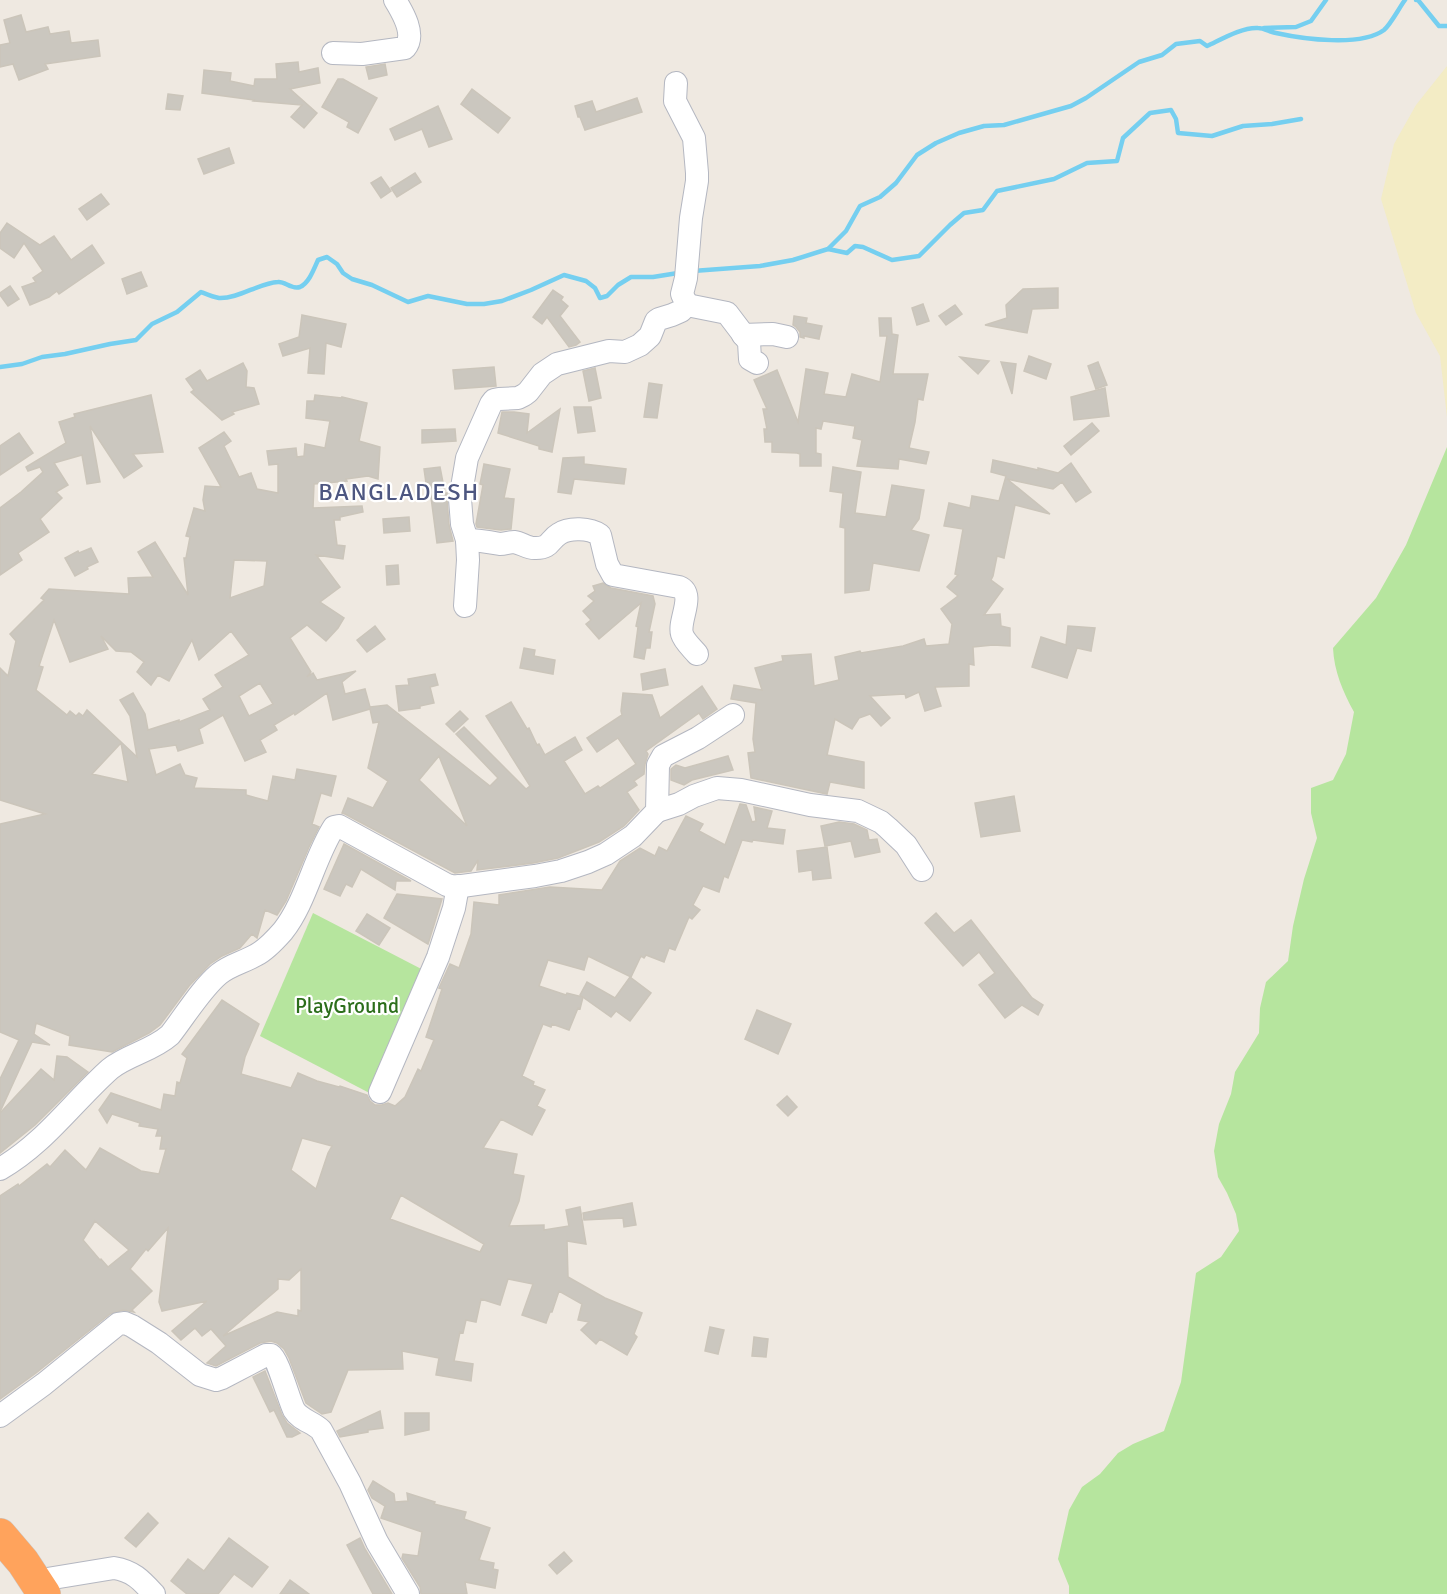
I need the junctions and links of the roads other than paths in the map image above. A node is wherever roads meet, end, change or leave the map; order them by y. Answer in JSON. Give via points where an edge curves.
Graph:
{"nodes":[{"id":1,"x":395,"y":0,"type":"edge"},
{"id":2,"x":333,"y":53,"type":"dead end"},
{"id":3,"x":676,"y":84,"type":"dead end"},
{"id":4,"x":687,"y":305,"type":"junction"},
{"id":5,"x":743,"y":334,"type":"junction"},
{"id":6,"x":787,"y":337,"type":"dead end"},
{"id":7,"x":757,"y":363,"type":"dead end"},
{"id":8,"x":467,"y":540,"type":"junction"},
{"id":9,"x":465,"y":606,"type":"dead end"},
{"id":10,"x":697,"y":654,"type":"dead end"},
{"id":11,"x":733,"y":715,"type":"dead end"},
{"id":12,"x":657,"y":811,"type":"junction"},
{"id":13,"x":922,"y":870,"type":"dead end"},
{"id":14,"x":458,"y":886,"type":"junction"},
{"id":15,"x":380,"y":1092,"type":"dead end"},
{"id":16,"x":0,"y":1169,"type":"edge"},
{"id":17,"x":0,"y":1416,"type":"edge"},
{"id":18,"x":0,"y":1535,"type":"edge"},
{"id":19,"x":40,"y":1588,"type":"edge"},
{"id":20,"x":154,"y":1594,"type":"edge"},
{"id":21,"x":408,"y":1594,"type":"edge"}],
"edges":[{"from":1,"to":2,"type":"street","via":[[409,33],[405,48],[362,54]]},
{"from":3,"to":4,"type":"street","via":[[675,101],[694,138],[697,173],[682,294]]},
{"from":4,"to":5,"type":"street","via":[[727,313]]},
{"from":4,"to":8,"type":"street","via":[[658,319],[650,336],[640,345],[625,352],[609,351],[557,364],[524,395],[494,400],[471,448],[463,478],[460,512]]},
{"from":5,"to":6,"type":"street"},
{"from":5,"to":7,"type":"street","via":[[749,342],[750,359]]},
{"from":8,"to":9,"type":"street"},
{"from":8,"to":10,"type":"street","via":[[538,548],[549,545],[564,531],[595,532],[600,535],[613,575],[686,592],[682,632]]},
{"from":11,"to":12,"type":"street","via":[[663,756],[658,765]]},
{"from":12,"to":13,"type":"street","via":[[717,788],[858,811],[888,828]]},
{"from":12,"to":14,"type":"street","via":[[623,844],[588,862],[535,876]]},
{"from":14,"to":15,"type":"street","via":[[438,957]]},
{"from":14,"to":16,"type":"street","via":[[451,887],[336,826],[279,935],[257,955],[220,972],[170,1035],[111,1069],[30,1148]]},
{"from":17,"to":21,"type":"street","via":[[118,1324],[132,1326],[200,1375],[216,1380],[270,1355],[294,1411],[321,1431]]},
{"from":18,"to":19,"type":"highway"},
{"from":19,"to":20,"type":"street","via":[[114,1568],[135,1575]]}]}
